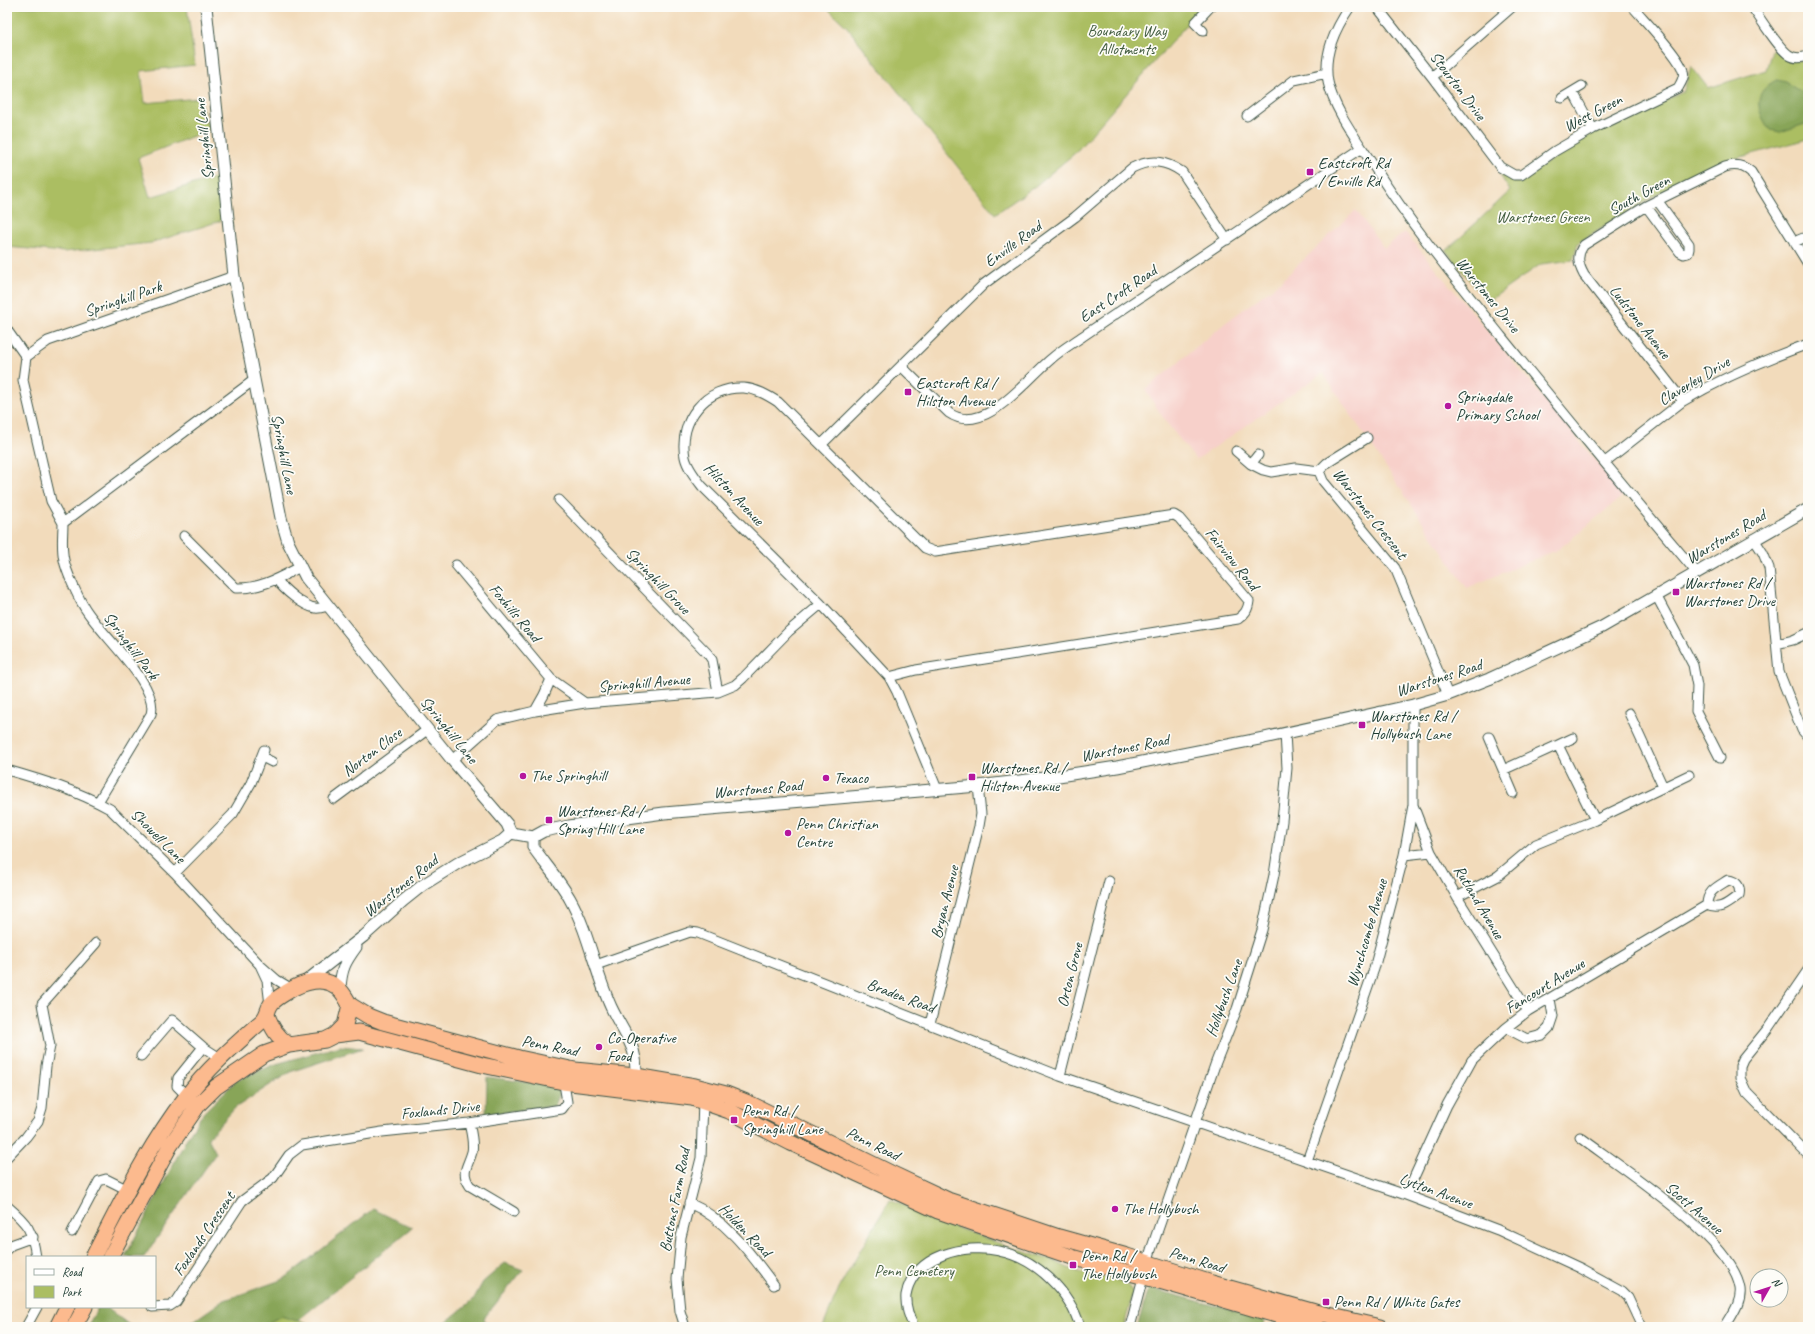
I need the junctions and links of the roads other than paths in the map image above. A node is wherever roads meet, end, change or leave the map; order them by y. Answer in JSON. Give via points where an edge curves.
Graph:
{"nodes":[{"id":1,"x":206,"y":7,"type":"edge"},
{"id":2,"x":1210,"y":7,"type":"edge"},
{"id":3,"x":1350,"y":7,"type":"edge"},
{"id":4,"x":1377,"y":7,"type":"edge"},
{"id":5,"x":1512,"y":7,"type":"edge"},
{"id":6,"x":1633,"y":7,"type":"edge"},
{"id":7,"x":1752,"y":7,"type":"edge"},
{"id":8,"x":1203,"y":31,"type":"dead end"},
{"id":9,"x":1808,"y":56,"type":"edge"},
{"id":10,"x":1327,"y":73,"type":"junction"},
{"id":11,"x":1432,"y":77,"type":"junction"},
{"id":12,"x":1582,"y":86,"type":"dead end"},
{"id":13,"x":1573,"y":92,"type":"junction"},
{"id":14,"x":1562,"y":98,"type":"dead end"},
{"id":15,"x":1247,"y":116,"type":"dead end"},
{"id":16,"x":1593,"y":129,"type":"junction"},
{"id":17,"x":1362,"y":148,"type":"junction"},
{"id":18,"x":1521,"y":174,"type":"joint"},
{"id":19,"x":1658,"y":200,"type":"junction"},
{"id":20,"x":1646,"y":206,"type":"junction"},
{"id":21,"x":1808,"y":236,"type":"edge"},
{"id":22,"x":1227,"y":240,"type":"junction"},
{"id":23,"x":1794,"y":242,"type":"junction"},
{"id":24,"x":1578,"y":259,"type":"joint"},
{"id":25,"x":1808,"y":264,"type":"edge"},
{"id":26,"x":234,"y":276,"type":"junction"},
{"id":27,"x":7,"y":330,"type":"edge"},
{"id":28,"x":1808,"y":344,"type":"edge"},
{"id":29,"x":26,"y":357,"type":"junction"},
{"id":30,"x":901,"y":366,"type":"junction"},
{"id":31,"x":254,"y":380,"type":"junction"},
{"id":32,"x":1683,"y":401,"type":"junction"},
{"id":33,"x":1367,"y":438,"type":"dead end"},
{"id":34,"x":822,"y":444,"type":"junction"},
{"id":35,"x":1236,"y":451,"type":"dead end"},
{"id":36,"x":1258,"y":455,"type":"dead end"},
{"id":37,"x":1606,"y":462,"type":"junction"},
{"id":38,"x":1251,"y":464,"type":"junction"},
{"id":39,"x":1319,"y":471,"type":"junction"},
{"id":40,"x":559,"y":500,"type":"dead end"},
{"id":41,"x":1808,"y":508,"type":"edge"},
{"id":42,"x":63,"y":523,"type":"junction"},
{"id":43,"x":184,"y":536,"type":"dead end"},
{"id":44,"x":1754,"y":539,"type":"junction"},
{"id":45,"x":925,"y":548,"type":"joint"},
{"id":46,"x":456,"y":565,"type":"dead end"},
{"id":47,"x":300,"y":567,"type":"junction"},
{"id":48,"x":1697,"y":573,"type":"junction"},
{"id":49,"x":277,"y":580,"type":"junction"},
{"id":50,"x":1657,"y":596,"type":"junction"},
{"id":51,"x":821,"y":604,"type":"junction"},
{"id":52,"x":328,"y":606,"type":"junction"},
{"id":53,"x":1808,"y":633,"type":"edge"},
{"id":54,"x":1777,"y":644,"type":"junction"},
{"id":55,"x":889,"y":677,"type":"junction"},
{"id":56,"x":551,"y":679,"type":"junction"},
{"id":57,"x":718,"y":692,"type":"junction"},
{"id":58,"x":1448,"y":695,"type":"junction"},
{"id":59,"x":584,"y":703,"type":"junction"},
{"id":60,"x":1413,"y":705,"type":"junction"},
{"id":61,"x":535,"y":711,"type":"junction"},
{"id":62,"x":1629,"y":713,"type":"dead end"},
{"id":63,"x":427,"y":730,"type":"junction"},
{"id":64,"x":1285,"y":733,"type":"junction"},
{"id":65,"x":1489,"y":737,"type":"dead end"},
{"id":66,"x":1808,"y":737,"type":"edge"},
{"id":67,"x":1573,"y":738,"type":"dead end"},
{"id":68,"x":1558,"y":745,"type":"junction"},
{"id":69,"x":1720,"y":758,"type":"dead end"},
{"id":70,"x":452,"y":760,"type":"junction"},
{"id":71,"x":272,"y":762,"type":"dead end"},
{"id":72,"x":7,"y":770,"type":"edge"},
{"id":73,"x":1503,"y":770,"type":"junction"},
{"id":74,"x":1689,"y":775,"type":"dead end"},
{"id":75,"x":978,"y":786,"type":"junction"},
{"id":76,"x":1663,"y":788,"type":"junction"},
{"id":77,"x":937,"y":789,"type":"junction"},
{"id":78,"x":1513,"y":793,"type":"dead end"},
{"id":79,"x":334,"y":799,"type":"dead end"},
{"id":80,"x":98,"y":802,"type":"junction"},
{"id":81,"x":1413,"y":805,"type":"junction"},
{"id":82,"x":1595,"y":820,"type":"junction"},
{"id":83,"x":511,"y":833,"type":"junction"},
{"id":84,"x":533,"y":837,"type":"junction"},
{"id":85,"x":1431,"y":852,"type":"junction"},
{"id":86,"x":1404,"y":855,"type":"junction"},
{"id":87,"x":175,"y":873,"type":"junction"},
{"id":88,"x":1109,"y":881,"type":"dead end"},
{"id":89,"x":1457,"y":898,"type":"junction"},
{"id":90,"x":1707,"y":905,"type":"dead end"},
{"id":91,"x":364,"y":936,"type":"junction"},
{"id":92,"x":96,"y":943,"type":"dead end"},
{"id":93,"x":260,"y":965,"type":"junction"},
{"id":94,"x":596,"y":966,"type":"junction"},
{"id":95,"x":1808,"y":970,"type":"edge"},
{"id":96,"x":305,"y":982,"type":"junction"},
{"id":97,"x":292,"y":989,"type":"junction"},
{"id":98,"x":340,"y":989,"type":"junction"},
{"id":99,"x":1550,"y":999,"type":"junction"},
{"id":100,"x":350,"y":1005,"type":"junction"},
{"id":101,"x":269,"y":1010,"type":"junction"},
{"id":102,"x":1528,"y":1011,"type":"junction"},
{"id":103,"x":930,"y":1024,"type":"junction"},
{"id":104,"x":1506,"y":1028,"type":"junction"},
{"id":105,"x":336,"y":1035,"type":"junction"},
{"id":106,"x":289,"y":1045,"type":"junction"},
{"id":107,"x":204,"y":1047,"type":"junction"},
{"id":108,"x":141,"y":1056,"type":"dead end"},
{"id":109,"x":220,"y":1058,"type":"junction"},
{"id":110,"x":560,"y":1067,"type":"junction"},
{"id":111,"x":636,"y":1076,"type":"junction"},
{"id":112,"x":1060,"y":1076,"type":"junction"},
{"id":113,"x":563,"y":1082,"type":"junction"},
{"id":114,"x":634,"y":1091,"type":"junction"},
{"id":115,"x":187,"y":1096,"type":"junction"},
{"id":116,"x":703,"y":1102,"type":"junction"},
{"id":117,"x":1194,"y":1122,"type":"junction"},
{"id":118,"x":469,"y":1123,"type":"junction"},
{"id":119,"x":1580,"y":1137,"type":"dead end"},
{"id":120,"x":294,"y":1151,"type":"joint"},
{"id":121,"x":1808,"y":1155,"type":"edge"},
{"id":122,"x":7,"y":1157,"type":"edge"},
{"id":123,"x":1307,"y":1161,"type":"junction"},
{"id":124,"x":128,"y":1190,"type":"junction"},
{"id":125,"x":1406,"y":1195,"type":"junction"},
{"id":126,"x":689,"y":1203,"type":"junction"},
{"id":127,"x":7,"y":1206,"type":"edge"},
{"id":128,"x":514,"y":1212,"type":"dead end"},
{"id":129,"x":72,"y":1232,"type":"dead end"},
{"id":130,"x":33,"y":1237,"type":"junction"},
{"id":131,"x":7,"y":1249,"type":"edge"},
{"id":132,"x":36,"y":1256,"type":"edge"},
{"id":133,"x":94,"y":1256,"type":"edge"},
{"id":134,"x":111,"y":1256,"type":"edge"},
{"id":135,"x":1144,"y":1270,"type":"junction"},
{"id":136,"x":774,"y":1285,"type":"dead end"},
{"id":137,"x":156,"y":1307,"type":"edge"},
{"id":138,"x":36,"y":1308,"type":"edge"},
{"id":139,"x":66,"y":1308,"type":"edge"},
{"id":140,"x":84,"y":1308,"type":"edge"},
{"id":141,"x":26,"y":1327,"type":"edge"},
{"id":142,"x":57,"y":1327,"type":"edge"},
{"id":143,"x":74,"y":1327,"type":"edge"},
{"id":144,"x":685,"y":1327,"type":"edge"},
{"id":145,"x":914,"y":1327,"type":"edge"},
{"id":146,"x":1080,"y":1327,"type":"edge"},
{"id":147,"x":1130,"y":1327,"type":"edge"},
{"id":148,"x":1317,"y":1327,"type":"edge"},
{"id":149,"x":1380,"y":1327,"type":"edge"},
{"id":150,"x":1642,"y":1327,"type":"edge"},
{"id":151,"x":1725,"y":1327,"type":"edge"}],
"edges":[{"from":1,"to":26,"type":"street","name":"Springhill Lane"},
{"from":2,"to":8,"type":"street","via":[[1195,23]]},
{"from":3,"to":10,"type":"street","name":"Warstones Drive","via":[[1334,33]]},
{"from":4,"to":11,"type":"street","name":"Stourton Drive"},
{"from":5,"to":11,"type":"street"},
{"from":6,"to":16,"type":"street","name":"West Green","via":[[1683,70],[1681,84],[1672,92]]},
{"from":7,"to":9,"type":"street","via":[[1789,55],[1797,58]]},
{"from":10,"to":15,"type":"street","via":[[1294,80]]},
{"from":10,"to":17,"type":"street","name":"Warstones Drive","via":[[1336,105]]},
{"from":11,"to":18,"type":"street","name":"Stourton Drive","via":[[1500,167],[1514,175]]},
{"from":12,"to":13,"type":"street"},
{"from":13,"to":14,"type":"street"},
{"from":13,"to":16,"type":"street"},
{"from":16,"to":18,"type":"street","name":"West Green","via":[[1555,150]]},
{"from":17,"to":22,"type":"street","name":"East Croft Road"},
{"from":17,"to":37,"type":"street","name":"Warstones Drive","via":[[1440,260]]},
{"from":19,"to":20,"type":"street","name":"South Green"},
{"from":19,"to":20,"type":"street","via":[[1689,244],[1688,253],[1680,252]]},
{"from":19,"to":23,"type":"street","name":"South Green","via":[[1724,167],[1742,166],[1751,172]]},
{"from":20,"to":24,"type":"street","name":"South Green","via":[[1584,245]]},
{"from":21,"to":23,"type":"street"},
{"from":22,"to":30,"type":"street","name":"East Croft Road","via":[[1052,358],[983,417],[974,420],[957,418]]},
{"from":22,"to":30,"type":"street","name":"Enville Road","via":[[1182,172],[1161,162],[1140,164],[1075,217],[984,284]]},
{"from":23,"to":25,"type":"street"},
{"from":24,"to":32,"type":"street","name":"Ludstone Avenue","via":[[1584,275]]},
{"from":26,"to":29,"type":"street","name":"Springhill Park","via":[[48,341]]},
{"from":26,"to":31,"type":"street","name":"Springhill Lane"},
{"from":27,"to":29,"type":"street"},
{"from":28,"to":32,"type":"street","name":"Claverley Drive","via":[[1734,373]]},
{"from":29,"to":42,"type":"street","name":"Springhill Park","via":[[23,380],[51,501]]},
{"from":30,"to":34,"type":"street","name":"Enville Road"},
{"from":31,"to":42,"type":"street"},
{"from":31,"to":47,"type":"street","name":"Springhill Lane","via":[[281,518],[288,542]]},
{"from":32,"to":37,"type":"street","name":"Claverley Drive"},
{"from":33,"to":39,"type":"street","name":"Warstones Crescent","via":[[1327,463]]},
{"from":34,"to":45,"type":"street","name":"Hilston Avenue"},
{"from":34,"to":51,"type":"street","name":"Hilston Avenue","via":[[778,402],[766,394],[744,388],[724,392],[704,401],[684,430],[685,458],[702,486]]},
{"from":35,"to":38,"type":"street"},
{"from":36,"to":38,"type":"street"},
{"from":37,"to":48,"type":"street","name":"Warstones Drive"},
{"from":38,"to":39,"type":"street","via":[[1271,472],[1296,468]]},
{"from":39,"to":58,"type":"street","name":"Warstones Crescent","via":[[1323,481],[1395,568]]},
{"from":40,"to":57,"type":"street","name":"Springhill Grove","via":[[708,654],[712,660]]},
{"from":41,"to":44,"type":"street","name":"Warstones Road"},
{"from":42,"to":80,"type":"street","name":"Springhill Park","via":[[64,560],[82,605],[134,670],[147,689],[153,707]]},
{"from":43,"to":49,"type":"street","via":[[236,588],[252,588]]},
{"from":44,"to":48,"type":"street","name":"Warstones Road"},
{"from":44,"to":54,"type":"street","via":[[1769,568]]},
{"from":45,"to":55,"type":"street","name":"Fairview Road","via":[[935,552],[1174,515],[1249,601],[1248,609],[1238,619],[916,670]]},
{"from":46,"to":56,"type":"street","name":"Foxhills Road"},
{"from":47,"to":49,"type":"street"},
{"from":47,"to":52,"type":"street","name":"Springhill Lane"},
{"from":48,"to":50,"type":"street","name":"Warstones Road"},
{"from":49,"to":52,"type":"street","via":[[283,588],[302,602],[316,609]]},
{"from":50,"to":58,"type":"street","name":"Warstones Road","via":[[1602,627]]},
{"from":50,"to":69,"type":"street","via":[[1693,665],[1697,686],[1696,711]]},
{"from":51,"to":55,"type":"street","name":"Hilston Avenue"},
{"from":51,"to":57,"type":"street","name":"Springhill Avenue","via":[[789,631],[743,678]]},
{"from":52,"to":63,"type":"street","name":"Springhill Lane"},
{"from":53,"to":54,"type":"street"},
{"from":54,"to":66,"type":"street","via":[[1780,672],[1802,730]]},
{"from":55,"to":77,"type":"street","name":"Hilston Avenue"},
{"from":56,"to":59,"type":"street","name":"Foxhills Road"},
{"from":56,"to":61,"type":"street"},
{"from":57,"to":59,"type":"street","name":"Springhill Avenue"},
{"from":58,"to":60,"type":"street","name":"Warstones Road"},
{"from":59,"to":61,"type":"street","name":"Springhill Avenue"},
{"from":60,"to":64,"type":"street","name":"Warstones Road"},
{"from":60,"to":81,"type":"street","name":"Wynchcombe Avenue"},
{"from":61,"to":70,"type":"street","name":"Springhill Avenue","via":[[497,720]]},
{"from":62,"to":76,"type":"street"},
{"from":63,"to":70,"type":"street","name":"Springhill Lane"},
{"from":63,"to":79,"type":"street","name":"Norton Close"},
{"from":64,"to":75,"type":"street","name":"Warstones Road","via":[[1117,767]]},
{"from":64,"to":117,"type":"street","name":"Hollybush Lane","via":[[1287,768],[1282,820],[1262,930],[1237,1009]]},
{"from":65,"to":73,"type":"street"},
{"from":67,"to":68,"type":"street"},
{"from":68,"to":73,"type":"street"},
{"from":68,"to":82,"type":"street"},
{"from":70,"to":83,"type":"street","name":"Springhill Lane","via":[[507,824]]},
{"from":71,"to":87,"type":"street","via":[[263,754],[233,814]]},
{"from":72,"to":80,"type":"street","name":"Showell Lane","via":[[43,780]]},
{"from":73,"to":78,"type":"street"},
{"from":74,"to":76,"type":"street"},
{"from":75,"to":77,"type":"street","name":"Warstones Road"},
{"from":75,"to":103,"type":"street","name":"Bryan Avenue","via":[[981,809],[979,826]]},
{"from":76,"to":82,"type":"street"},
{"from":77,"to":84,"type":"street","name":"Warstones Road","via":[[664,813],[569,826],[544,831]]},
{"from":80,"to":87,"type":"street","name":"Showell Lane","via":[[110,809]]},
{"from":81,"to":85,"type":"street","name":"Rutland Avenue"},
{"from":81,"to":86,"type":"street","name":"Wynchcombe Avenue"},
{"from":82,"to":89,"type":"street","via":[[1536,844],[1498,876]]},
{"from":83,"to":84,"type":"street"},
{"from":83,"to":91,"type":"street","name":"Warstones Road","via":[[502,841],[427,882]]},
{"from":84,"to":94,"type":"street","via":[[533,848],[570,899]]},
{"from":85,"to":86,"type":"street"},
{"from":85,"to":89,"type":"street","name":"Rutland Avenue"},
{"from":86,"to":123,"type":"street","name":"Wynchcombe Avenue","via":[[1374,969]]},
{"from":87,"to":93,"type":"street","name":"Showell Lane"},
{"from":88,"to":112,"type":"street","name":"Orton Grove"},
{"from":89,"to":102,"type":"street","name":"Rutland Avenue"},
{"from":90,"to":99,"type":"street","name":"Fancourt Avenue"},
{"from":91,"to":96,"type":"street","name":"Warstones Road"},
{"from":91,"to":98,"type":"street","name":"Warstones Road","via":[[343,965]]},
{"from":92,"to":122,"type":"street","via":[[42,1004],[50,1046],[42,1108],[38,1122]]},
{"from":93,"to":97,"type":"street","name":"Showell Lane"},
{"from":93,"to":101,"type":"street","name":"Showell Lane","via":[[267,980]]},
{"from":94,"to":103,"type":"street","name":"Braden Road","via":[[690,932],[698,933]]},
{"from":94,"to":111,"type":"street","via":[[611,1007],[634,1051]]},
{"from":95,"to":121,"type":"street","via":[[1778,1015],[1743,1059],[1740,1072],[1741,1082],[1747,1093]]},
{"from":96,"to":97,"type":"highway"},
{"from":96,"to":98,"type":"highway","via":[[329,982]]},
{"from":97,"to":101,"type":"highway"},
{"from":98,"to":100,"type":"highway"},
{"from":99,"to":102,"type":"street","name":"Fancourt Avenue"},
{"from":99,"to":104,"type":"street","via":[[1553,1016],[1542,1035],[1527,1039]]},
{"from":100,"to":105,"type":"highway","via":[[345,1026]]},
{"from":100,"to":110,"type":"highway","name":"Penn Road","via":[[368,1016],[397,1026]]},
{"from":101,"to":106,"type":"highway","via":[[274,1031]]},
{"from":101,"to":109,"type":"highway"},
{"from":102,"to":104,"type":"street","name":"Fancourt Avenue"},
{"from":103,"to":112,"type":"street","name":"Braden Road"},
{"from":104,"to":125,"type":"street","name":"Fancourt Avenue","via":[[1472,1060],[1447,1105]]},
{"from":105,"to":106,"type":"highway","via":[[325,1040]]},
{"from":105,"to":113,"type":"highway","name":"Penn Road","via":[[359,1032],[482,1065]]},
{"from":106,"to":134,"type":"highway","via":[[264,1054],[244,1067],[216,1087],[199,1104],[170,1146]]},
{"from":107,"to":108,"type":"street","via":[[172,1020]]},
{"from":107,"to":109,"type":"street"},
{"from":107,"to":115,"type":"street","via":[[178,1078],[177,1086]]},
{"from":109,"to":115,"type":"highway"},
{"from":110,"to":111,"type":"highway","name":"Penn Road"},
{"from":110,"to":113,"type":"street","name":"Foxlands Drive"},
{"from":111,"to":114,"type":"street"},
{"from":111,"to":135,"type":"highway","name":"Penn Road","via":[[726,1094],[948,1200],[1126,1256]]},
{"from":112,"to":117,"type":"street","name":"Braden Road"},
{"from":113,"to":114,"type":"highway","name":"Penn Road"},
{"from":113,"to":118,"type":"street","name":"Foxlands Drive","via":[[567,1102],[562,1109]]},
{"from":114,"to":116,"type":"highway","name":"Penn Road","via":[[692,1098]]},
{"from":115,"to":124,"type":"highway","via":[[159,1136]]},
{"from":116,"to":126,"type":"street","name":"Buttons Farm Road","via":[[701,1158]]},
{"from":116,"to":135,"type":"highway","name":"Penn Road","via":[[729,1111],[791,1143],[938,1211],[1042,1248]]},
{"from":117,"to":123,"type":"street","name":"Lytton Avenue"},
{"from":117,"to":135,"type":"street","name":"Hollybush Lane"},
{"from":118,"to":120,"type":"street","name":"Foxlands Drive","via":[[382,1132],[302,1145]]},
{"from":118,"to":128,"type":"street","via":[[472,1152],[465,1169],[466,1180],[470,1186]]},
{"from":119,"to":151,"type":"street","name":"Scott Avenue","via":[[1680,1212],[1731,1264],[1740,1288],[1740,1297]]},
{"from":120,"to":137,"type":"street","name":"Foxlands Crescent","via":[[273,1178],[242,1201],[176,1302],[170,1306]]},
{"from":123,"to":125,"type":"street","name":"Lytton Avenue"},
{"from":124,"to":129,"type":"street","via":[[106,1178],[99,1181]]},
{"from":124,"to":133,"type":"highway"},
{"from":125,"to":150,"type":"street","name":"Lytton Avenue","via":[[1498,1230],[1606,1281],[1628,1297]]},
{"from":126,"to":136,"type":"street","name":"Holden Road","via":[[707,1212],[722,1224],[752,1255]]},
{"from":126,"to":144,"type":"street","name":"Buttons Farm Road","via":[[681,1236],[677,1279],[680,1311]]},
{"from":127,"to":130,"type":"street","via":[[25,1222]]},
{"from":130,"to":131,"type":"street"},
{"from":130,"to":132,"type":"street"},
{"from":135,"to":147,"type":"street","name":"Hollybush Lane"},
{"from":135,"to":148,"type":"highway","name":"Penn Road"},
{"from":135,"to":149,"type":"highway","name":"Penn Road"},
{"from":138,"to":141,"type":"street"},
{"from":139,"to":142,"type":"highway"},
{"from":140,"to":143,"type":"highway"},
{"from":145,"to":146,"type":"street","via":[[906,1295],[917,1273],[933,1259],[942,1255],[983,1249],[1017,1256],[1046,1276],[1066,1298]]}]}
